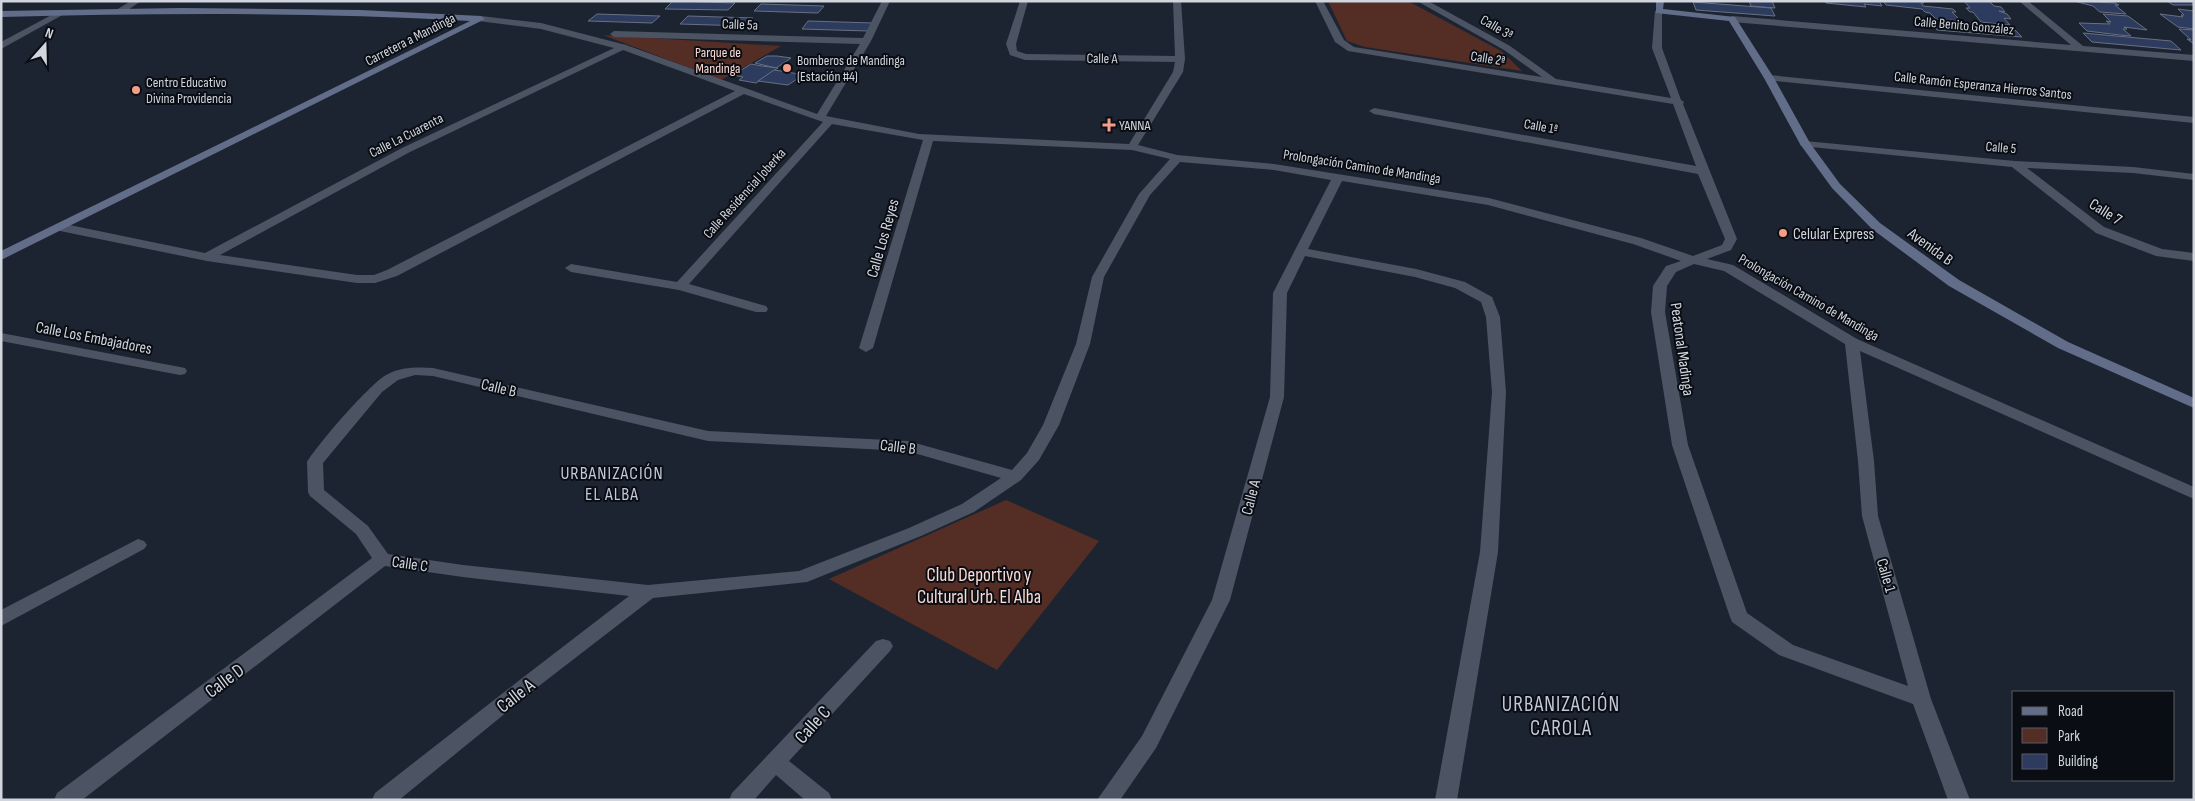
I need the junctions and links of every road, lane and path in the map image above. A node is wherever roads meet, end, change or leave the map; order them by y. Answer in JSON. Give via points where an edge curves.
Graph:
{"nodes":[{"id":1,"x":137,"y":1,"type":"edge"},
{"id":2,"x":886,"y":1,"type":"edge"},
{"id":3,"x":1024,"y":1,"type":"edge"},
{"id":4,"x":1177,"y":1,"type":"edge"},
{"id":5,"x":1320,"y":1,"type":"edge"},
{"id":6,"x":1422,"y":1,"type":"edge"},
{"id":7,"x":2023,"y":1,"type":"edge"},
{"id":8,"x":1660,"y":6,"type":"edge"},
{"id":9,"x":119,"y":12,"type":"junction"},
{"id":10,"x":62,"y":13,"type":"junction"},
{"id":11,"x":1,"y":14,"type":"edge"},
{"id":12,"x":482,"y":19,"type":"junction"},
{"id":13,"x":1732,"y":19,"type":"junction"},
{"id":14,"x":614,"y":34,"type":"dead end"},
{"id":15,"x":866,"y":41,"type":"junction"},
{"id":16,"x":1,"y":46,"type":"edge"},
{"id":17,"x":623,"y":48,"type":"junction"},
{"id":18,"x":2080,"y":48,"type":"junction"},
{"id":19,"x":2194,"y":58,"type":"edge"},
{"id":20,"x":1180,"y":59,"type":"junction"},
{"id":21,"x":1769,"y":78,"type":"junction"},
{"id":22,"x":1556,"y":82,"type":"junction"},
{"id":23,"x":742,"y":91,"type":"junction"},
{"id":24,"x":1679,"y":102,"type":"junction"},
{"id":25,"x":1374,"y":111,"type":"dead end"},
{"id":26,"x":825,"y":119,"type":"junction"},
{"id":27,"x":2194,"y":120,"type":"edge"},
{"id":28,"x":929,"y":137,"type":"junction"},
{"id":29,"x":1805,"y":144,"type":"junction"},
{"id":30,"x":1132,"y":147,"type":"junction"},
{"id":31,"x":1177,"y":158,"type":"junction"},
{"id":32,"x":2015,"y":164,"type":"junction"},
{"id":33,"x":1703,"y":172,"type":"junction"},
{"id":34,"x":1338,"y":177,"type":"junction"},
{"id":35,"x":2194,"y":177,"type":"edge"},
{"id":36,"x":60,"y":227,"type":"junction"},
{"id":37,"x":1300,"y":251,"type":"junction"},
{"id":38,"x":1,"y":256,"type":"edge"},
{"id":39,"x":207,"y":257,"type":"junction"},
{"id":40,"x":2194,"y":257,"type":"edge"},
{"id":41,"x":1692,"y":260,"type":"junction"},
{"id":42,"x":571,"y":268,"type":"dead end"},
{"id":43,"x":680,"y":286,"type":"junction"},
{"id":44,"x":761,"y":309,"type":"dead end"},
{"id":45,"x":1,"y":338,"type":"edge"},
{"id":46,"x":1852,"y":342,"type":"junction"},
{"id":47,"x":866,"y":348,"type":"dead end"},
{"id":48,"x":180,"y":371,"type":"dead end"},
{"id":49,"x":393,"y":377,"type":"joint"},
{"id":50,"x":2194,"y":404,"type":"edge"},
{"id":51,"x":1015,"y":476,"type":"junction"},
{"id":52,"x":2194,"y":494,"type":"edge"},
{"id":53,"x":138,"y":545,"type":"dead end"},
{"id":54,"x":382,"y":559,"type":"junction"},
{"id":55,"x":648,"y":592,"type":"junction"},
{"id":56,"x":1,"y":619,"type":"edge"},
{"id":57,"x":883,"y":646,"type":"dead end"},
{"id":58,"x":1921,"y":699,"type":"junction"},
{"id":59,"x":776,"y":763,"type":"junction"},
{"id":60,"x":65,"y":800,"type":"edge"},
{"id":61,"x":383,"y":800,"type":"edge"},
{"id":62,"x":740,"y":800,"type":"edge"},
{"id":63,"x":822,"y":800,"type":"edge"},
{"id":64,"x":1108,"y":800,"type":"edge"},
{"id":65,"x":1446,"y":800,"type":"edge"},
{"id":66,"x":1959,"y":800,"type":"edge"}],
"edges":[{"from":1,"to":9,"type":"street"},
{"from":2,"to":15,"type":"street","name":"Calle Residencial Joberka"},
{"from":3,"to":20,"type":"street","name":"Calle A","via":[[1011,44],[1013,53],[1025,57]]},
{"from":4,"to":20,"type":"street"},
{"from":5,"to":22,"type":"street","name":"Calle 2ª","via":[[1340,42],[1351,49]]},
{"from":6,"to":22,"type":"street","name":"Calle 3ª","via":[[1507,48]]},
{"from":7,"to":18,"type":"street"},
{"from":8,"to":13,"type":"street"},
{"from":8,"to":24,"type":"street","name":"Peatonal Madinga","via":[[1657,48]]},
{"from":9,"to":10,"type":"street","name":"Carretera a Mandinga"},
{"from":9,"to":12,"type":"street","name":"Carretera a Mandinga","via":[[277,10]]},
{"from":10,"to":11,"type":"street","name":"Carretera a Mandinga"},
{"from":10,"to":16,"type":"street"},
{"from":12,"to":17,"type":"street","name":"Prolongación Camino de Mandinga","via":[[541,26]]},
{"from":12,"to":36,"type":"street","name":"Carretera a Mandinga"},
{"from":13,"to":18,"type":"street","name":"Calle Benito González"},
{"from":13,"to":21,"type":"street","name":"Avenida B"},
{"from":14,"to":15,"type":"street","name":"Calle 5a"},
{"from":15,"to":26,"type":"street","name":"Calle Residencial Joberka"},
{"from":17,"to":23,"type":"street","name":"Prolongación Camino de Mandinga"},
{"from":17,"to":39,"type":"street","name":"Calle La Cuarenta","via":[[406,150]]},
{"from":18,"to":19,"type":"street","name":"Calle Benito González"},
{"from":20,"to":30,"type":"street","via":[[1178,72]]},
{"from":21,"to":27,"type":"street","name":"Calle Ramón Esperanza Hierros Santos"},
{"from":21,"to":29,"type":"street","name":"Avenida B"},
{"from":22,"to":24,"type":"street","name":"Calle 2ª"},
{"from":23,"to":26,"type":"street","name":"Prolongación Camino de Mandinga"},
{"from":23,"to":39,"type":"street","via":[[375,279]]},
{"from":24,"to":33,"type":"street","name":"Peatonal Madinga"},
{"from":25,"to":33,"type":"street","name":"Calle 1ª"},
{"from":26,"to":28,"type":"street","name":"Prolongación Camino de Mandinga"},
{"from":26,"to":43,"type":"street","name":"Calle Residencial Joberka"},
{"from":28,"to":30,"type":"street","name":"Prolongación Camino de Mandinga"},
{"from":28,"to":47,"type":"street","name":"Calle Los Reyes"},
{"from":29,"to":32,"type":"street","name":"Calle 5"},
{"from":29,"to":50,"type":"street","name":"Avenida B","via":[[1836,186],[1876,226],[1954,283],[2063,345]]},
{"from":30,"to":31,"type":"street","name":"Prolongación Camino de Mandinga"},
{"from":31,"to":34,"type":"street","name":"Prolongación Camino de Mandinga","via":[[1217,160]]},
{"from":31,"to":51,"type":"street","via":[[1145,194],[1098,277],[1082,344],[1051,425],[1033,456]]},
{"from":32,"to":35,"type":"street","name":"Calle 5","via":[[2133,170]]},
{"from":32,"to":40,"type":"street","name":"Calle 7","via":[[2100,230],[2160,253]]},
{"from":33,"to":41,"type":"street","name":"Peatonal Madinga","via":[[1731,239],[1727,247]]},
{"from":34,"to":37,"type":"street","name":"Calle A"},
{"from":34,"to":41,"type":"street","name":"Prolongación Camino de Mandinga","via":[[1489,202],[1637,241]]},
{"from":36,"to":38,"type":"street","name":"Carretera a Mandinga"},
{"from":36,"to":39,"type":"street"},
{"from":37,"to":64,"type":"street","name":"Calle A","via":[[1280,293],[1277,397],[1221,600],[1149,742]]},
{"from":37,"to":65,"type":"street","via":[[1460,285],[1487,300],[1493,317],[1499,392],[1489,552]]},
{"from":41,"to":46,"type":"street","name":"Prolongación Camino de Mandinga","via":[[1728,268]]},
{"from":41,"to":58,"type":"street","name":"Peatonal Madinga","via":[[1671,269],[1660,286],[1658,312],[1680,445],[1739,617],[1786,650]]},
{"from":42,"to":43,"type":"street"},
{"from":43,"to":44,"type":"street"},
{"from":45,"to":48,"type":"street","name":"Calle Los Embajadores"},
{"from":46,"to":52,"type":"street","name":"Prolongación Camino de Mandinga"},
{"from":46,"to":58,"type":"street","name":"Calle 1","via":[[1870,516]]},
{"from":49,"to":51,"type":"street","name":"Calle B","via":[[415,371],[433,372],[708,436],[908,446]]},
{"from":49,"to":54,"type":"street","name":"Calle C","via":[[377,389],[315,462],[316,492],[362,530]]},
{"from":51,"to":55,"type":"street","via":[[968,508],[801,577]]},
{"from":53,"to":56,"type":"street"},
{"from":54,"to":55,"type":"street","name":"Calle C"},
{"from":54,"to":60,"type":"street","name":"Calle D"},
{"from":55,"to":61,"type":"street","name":"Calle A"},
{"from":57,"to":59,"type":"street","name":"Calle C"},
{"from":58,"to":66,"type":"street","name":"Calle 1"},
{"from":59,"to":62,"type":"street","name":"Calle C"},
{"from":59,"to":63,"type":"street"}]}
